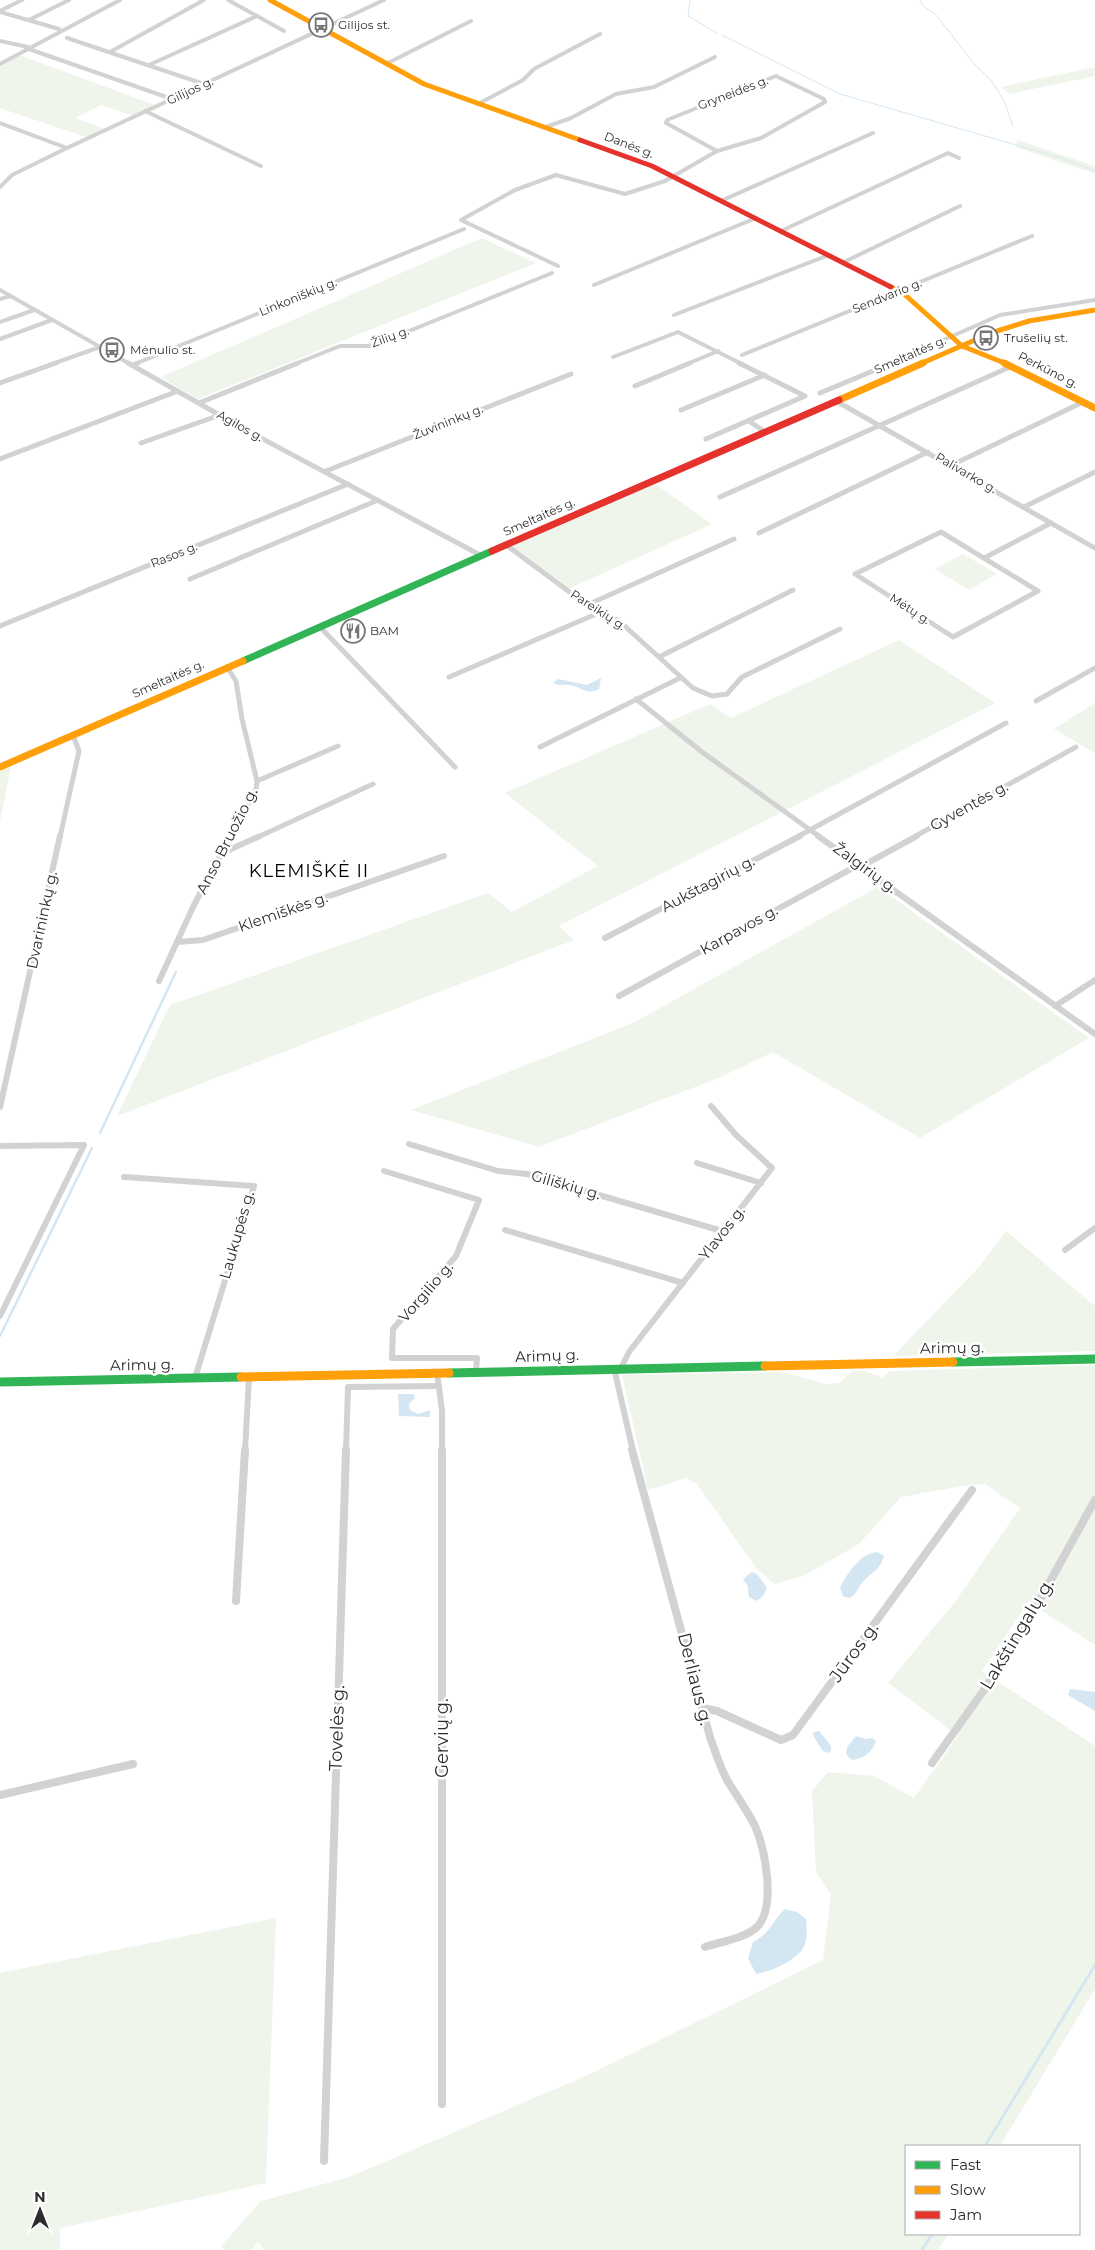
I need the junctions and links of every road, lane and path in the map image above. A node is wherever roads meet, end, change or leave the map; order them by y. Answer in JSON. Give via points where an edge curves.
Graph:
{"nodes":[{"id":1,"x":22,"y":0,"type":"edge"},
{"id":2,"x":69,"y":0,"type":"edge"},
{"id":3,"x":115,"y":0,"type":"edge"},
{"id":4,"x":120,"y":0,"type":"edge"},
{"id":5,"x":204,"y":0,"type":"edge"},
{"id":6,"x":228,"y":0,"type":"edge"},
{"id":7,"x":384,"y":0,"type":"edge"},
{"id":8,"x":274,"y":1,"type":"edge"},
{"id":9,"x":0,"y":12,"type":"edge"},
{"id":10,"x":257,"y":16,"type":"junction"},
{"id":11,"x":29,"y":20,"type":"junction"},
{"id":12,"x":471,"y":21,"type":"dead end"},
{"id":13,"x":60,"y":29,"type":"junction"},
{"id":14,"x":322,"y":29,"type":"junction"},
{"id":15,"x":284,"y":30,"type":"dead end"},
{"id":16,"x":600,"y":34,"type":"dead end"},
{"id":17,"x":46,"y":36,"type":"dead end"},
{"id":18,"x":67,"y":38,"type":"dead end"},
{"id":19,"x":0,"y":41,"type":"edge"},
{"id":20,"x":27,"y":48,"type":"junction"},
{"id":21,"x":110,"y":52,"type":"junction"},
{"id":22,"x":715,"y":57,"type":"dead end"},
{"id":23,"x":0,"y":64,"type":"edge"},
{"id":24,"x":386,"y":64,"type":"junction"},
{"id":25,"x":148,"y":65,"type":"junction"},
{"id":26,"x":204,"y":84,"type":"junction"},
{"id":27,"x":172,"y":98,"type":"junction"},
{"id":28,"x":478,"y":104,"type":"junction"},
{"id":29,"x":145,"y":111,"type":"junction"},
{"id":30,"x":0,"y":123,"type":"edge"},
{"id":31,"x":546,"y":127,"type":"junction"},
{"id":32,"x":873,"y":133,"type":"dead end"},
{"id":33,"x":67,"y":148,"type":"junction"},
{"id":34,"x":717,"y":151,"type":"junction"},
{"id":35,"x":959,"y":158,"type":"dead end"},
{"id":36,"x":261,"y":166,"type":"dead end"},
{"id":37,"x":675,"y":176,"type":"junction"},
{"id":38,"x":0,"y":187,"type":"edge"},
{"id":39,"x":723,"y":200,"type":"junction"},
{"id":40,"x":960,"y":206,"type":"dead end"},
{"id":41,"x":756,"y":218,"type":"junction"},
{"id":42,"x":464,"y":229,"type":"dead end"},
{"id":43,"x":781,"y":231,"type":"junction"},
{"id":44,"x":1032,"y":236,"type":"dead end"},
{"id":45,"x":829,"y":255,"type":"junction"},
{"id":46,"x":844,"y":262,"type":"junction"},
{"id":47,"x":558,"y":266,"type":"dead end"},
{"id":48,"x":552,"y":273,"type":"dead end"},
{"id":49,"x":594,"y":285,"type":"dead end"},
{"id":50,"x":0,"y":290,"type":"edge"},
{"id":51,"x":899,"y":291,"type":"junction"},
{"id":52,"x":10,"y":296,"type":"junction"},
{"id":53,"x":0,"y":299,"type":"edge"},
{"id":54,"x":1095,"y":300,"type":"edge"},
{"id":55,"x":34,"y":310,"type":"junction"},
{"id":56,"x":1095,"y":310,"type":"edge"},
{"id":57,"x":674,"y":315,"type":"dead end"},
{"id":58,"x":52,"y":320,"type":"junction"},
{"id":59,"x":0,"y":322,"type":"edge"},
{"id":60,"x":951,"y":338,"type":"junction"},
{"id":61,"x":0,"y":339,"type":"edge"},
{"id":62,"x":962,"y":346,"type":"junction"},
{"id":63,"x":100,"y":347,"type":"junction"},
{"id":64,"x":718,"y":351,"type":"junction"},
{"id":65,"x":742,"y":355,"type":"dead end"},
{"id":66,"x":613,"y":357,"type":"dead end"},
{"id":67,"x":133,"y":365,"type":"junction"},
{"id":68,"x":1012,"y":366,"type":"junction"},
{"id":69,"x":571,"y":374,"type":"dead end"},
{"id":70,"x":765,"y":375,"type":"junction"},
{"id":71,"x":0,"y":383,"type":"edge"},
{"id":72,"x":635,"y":386,"type":"dead end"},
{"id":73,"x":178,"y":391,"type":"junction"},
{"id":74,"x":820,"y":393,"type":"dead end"},
{"id":75,"x":836,"y":401,"type":"junction"},
{"id":76,"x":1083,"y":402,"type":"junction"},
{"id":77,"x":199,"y":403,"type":"junction"},
{"id":78,"x":1095,"y":408,"type":"edge"},
{"id":79,"x":681,"y":410,"type":"dead end"},
{"id":80,"x":220,"y":415,"type":"junction"},
{"id":81,"x":749,"y":421,"type":"junction"},
{"id":82,"x":882,"y":425,"type":"junction"},
{"id":83,"x":765,"y":432,"type":"junction"},
{"id":84,"x":706,"y":439,"type":"dead end"},
{"id":85,"x":141,"y":443,"type":"dead end"},
{"id":86,"x":928,"y":452,"type":"junction"},
{"id":87,"x":0,"y":459,"type":"edge"},
{"id":88,"x":952,"y":465,"type":"junction"},
{"id":89,"x":326,"y":471,"type":"junction"},
{"id":90,"x":1095,"y":472,"type":"edge"},
{"id":91,"x":348,"y":484,"type":"junction"},
{"id":92,"x":720,"y":497,"type":"dead end"},
{"id":93,"x":378,"y":500,"type":"junction"},
{"id":94,"x":1024,"y":507,"type":"junction"},
{"id":95,"x":1051,"y":522,"type":"junction"},
{"id":96,"x":759,"y":533,"type":"dead end"},
{"id":97,"x":734,"y":539,"type":"dead end"},
{"id":98,"x":506,"y":545,"type":"junction"},
{"id":99,"x":1095,"y":548,"type":"edge"},
{"id":100,"x":482,"y":556,"type":"junction"},
{"id":101,"x":984,"y":558,"type":"junction"},
{"id":102,"x":190,"y":579,"type":"dead end"},
{"id":103,"x":793,"y":590,"type":"dead end"},
{"id":104,"x":587,"y":605,"type":"junction"},
{"id":105,"x":601,"y":612,"type":"junction"},
{"id":106,"x":0,"y":626,"type":"edge"},
{"id":107,"x":320,"y":627,"type":"junction"},
{"id":108,"x":840,"y":629,"type":"dead end"},
{"id":109,"x":659,"y":658,"type":"junction"},
{"id":110,"x":228,"y":667,"type":"junction"},
{"id":111,"x":1095,"y":668,"type":"edge"},
{"id":112,"x":449,"y":677,"type":"dead end"},
{"id":113,"x":680,"y":678,"type":"junction"},
{"id":114,"x":636,"y":699,"type":"junction"},
{"id":115,"x":1036,"y":701,"type":"dead end"},
{"id":116,"x":1006,"y":723,"type":"dead end"},
{"id":117,"x":73,"y":735,"type":"junction"},
{"id":118,"x":338,"y":746,"type":"dead end"},
{"id":119,"x":1076,"y":746,"type":"dead end"},
{"id":120,"x":540,"y":747,"type":"dead end"},
{"id":121,"x":0,"y":767,"type":"edge"},
{"id":122,"x":455,"y":767,"type":"dead end"},
{"id":123,"x":257,"y":781,"type":"junction"},
{"id":124,"x":373,"y":784,"type":"dead end"},
{"id":125,"x":812,"y":829,"type":"junction"},
{"id":126,"x":220,"y":854,"type":"junction"},
{"id":127,"x":444,"y":856,"type":"dead end"},
{"id":128,"x":861,"y":865,"type":"junction"},
{"id":129,"x":605,"y":938,"type":"dead end"},
{"id":130,"x":176,"y":942,"type":"junction"},
{"id":131,"x":1095,"y":980,"type":"edge"},
{"id":132,"x":159,"y":982,"type":"dead end"},
{"id":133,"x":620,"y":996,"type":"dead end"},
{"id":134,"x":1055,"y":1006,"type":"junction"},
{"id":135,"x":1095,"y":1034,"type":"edge"},
{"id":136,"x":711,"y":1106,"type":"dead end"},
{"id":137,"x":0,"y":1107,"type":"edge"},
{"id":138,"x":408,"y":1144,"type":"dead end"},
{"id":139,"x":0,"y":1146,"type":"edge"},
{"id":140,"x":697,"y":1163,"type":"dead end"},
{"id":141,"x":384,"y":1171,"type":"dead end"},
{"id":142,"x":124,"y":1176,"type":"dead end"},
{"id":143,"x":761,"y":1183,"type":"junction"},
{"id":144,"x":1095,"y":1228,"type":"edge"},
{"id":145,"x":505,"y":1230,"type":"dead end"},
{"id":146,"x":722,"y":1231,"type":"junction"},
{"id":147,"x":1065,"y":1250,"type":"dead end"},
{"id":148,"x":682,"y":1283,"type":"junction"},
{"id":149,"x":0,"y":1316,"type":"edge"},
{"id":150,"x":1095,"y":1359,"type":"edge"},
{"id":151,"x":618,"y":1368,"type":"junction"},
{"id":152,"x":476,"y":1372,"type":"junction"},
{"id":153,"x":437,"y":1373,"type":"junction"},
{"id":154,"x":249,"y":1377,"type":"junction"},
{"id":155,"x":195,"y":1378,"type":"junction"},
{"id":156,"x":0,"y":1382,"type":"edge"},
{"id":157,"x":439,"y":1386,"type":"junction"},
{"id":158,"x":972,"y":1490,"type":"dead end"},
{"id":159,"x":1095,"y":1500,"type":"edge"},
{"id":160,"x":236,"y":1601,"type":"dead end"},
{"id":161,"x":703,"y":1708,"type":"junction"},
{"id":162,"x":932,"y":1763,"type":"dead end"},
{"id":163,"x":133,"y":1764,"type":"dead end"},
{"id":164,"x":0,"y":1795,"type":"edge"},
{"id":165,"x":705,"y":1947,"type":"dead end"},
{"id":166,"x":442,"y":2104,"type":"dead end"},
{"id":167,"x":324,"y":2161,"type":"dead end"}],
"edges":[{"from":1,"to":9,"type":"street"},
{"from":2,"to":11,"type":"street"},
{"from":3,"to":13,"type":"street"},
{"from":4,"to":20,"type":"street"},
{"from":5,"to":21,"type":"street"},
{"from":6,"to":10,"type":"street"},
{"from":7,"to":14,"type":"street","name":"Gilijos g."},
{"from":8,"to":14,"type":"main road","name":"Danės g."},
{"from":9,"to":11,"type":"street"},
{"from":10,"to":15,"type":"street"},
{"from":10,"to":25,"type":"street"},
{"from":11,"to":13,"type":"street"},
{"from":12,"to":24,"type":"street"},
{"from":13,"to":17,"type":"street"},
{"from":14,"to":24,"type":"main road","name":"Danės g."},
{"from":14,"to":26,"type":"street","name":"Gilijos g."},
{"from":16,"to":28,"type":"street"},
{"from":18,"to":21,"type":"street"},
{"from":19,"to":20,"type":"street"},
{"from":20,"to":23,"type":"street"},
{"from":20,"to":27,"type":"street"},
{"from":21,"to":25,"type":"street"},
{"from":22,"to":31,"type":"street","via":[[654,87],[616,94],[571,118]]},
{"from":24,"to":28,"type":"main road","name":"Danės g.","via":[[424,84]]},
{"from":25,"to":26,"type":"street"},
{"from":26,"to":27,"type":"street","name":"Gilijos g."},
{"from":27,"to":29,"type":"street","name":"Gilijos g."},
{"from":28,"to":31,"type":"main road","name":"Danės g."},
{"from":29,"to":33,"type":"street","name":"Gilijos g."},
{"from":29,"to":36,"type":"street"},
{"from":30,"to":33,"type":"street"},
{"from":31,"to":37,"type":"main road","name":"Danės g."},
{"from":32,"to":39,"type":"street"},
{"from":33,"to":38,"type":"street","name":"Gilijos g.","via":[[12,175]]},
{"from":34,"to":34,"type":"street","name":"Gryneidės g.","via":[[666,123],[667,120],[776,76],[824,99],[825,102],[761,138]]},
{"from":34,"to":37,"type":"street","name":"Gryneidės g."},
{"from":35,"to":43,"type":"street","via":[[948,153]]},
{"from":37,"to":39,"type":"main road","name":"Danės g."},
{"from":37,"to":47,"type":"street","name":"Gryneidės g.","via":[[625,194],[556,175],[515,190],[461,220]]},
{"from":39,"to":41,"type":"main road","name":"Danės g."},
{"from":40,"to":46,"type":"street"},
{"from":41,"to":43,"type":"main road","name":"Danės g."},
{"from":41,"to":49,"type":"street"},
{"from":42,"to":67,"type":"street","name":"Linkoniškių g."},
{"from":43,"to":45,"type":"main road","name":"Danės g."},
{"from":44,"to":51,"type":"street","name":"Sendvario g."},
{"from":45,"to":46,"type":"main road","name":"Danės g."},
{"from":45,"to":57,"type":"street"},
{"from":46,"to":51,"type":"main road","name":"Danės g."},
{"from":48,"to":77,"type":"street","name":"Žilių g.","via":[[372,346],[340,346]]},
{"from":50,"to":52,"type":"street","name":"Agilos g."},
{"from":51,"to":60,"type":"main road","name":"Danės g."},
{"from":51,"to":65,"type":"street","name":"Sendvario g."},
{"from":52,"to":53,"type":"street"},
{"from":52,"to":55,"type":"street","name":"Agilos g."},
{"from":54,"to":60,"type":"street","via":[[1005,313]]},
{"from":55,"to":58,"type":"street","name":"Agilos g."},
{"from":55,"to":59,"type":"street"},
{"from":56,"to":62,"type":"main road","name":"Smeltaitės g.","via":[[1019,323]]},
{"from":58,"to":61,"type":"street"},
{"from":58,"to":63,"type":"street","name":"Agilos g."},
{"from":60,"to":62,"type":"main road","name":"Danės g."},
{"from":60,"to":74,"type":"street"},
{"from":62,"to":68,"type":"main road","name":"Perkūno g."},
{"from":62,"to":75,"type":"main road","name":"Smeltaitės g."},
{"from":63,"to":67,"type":"street","name":"Agilos g."},
{"from":63,"to":71,"type":"street"},
{"from":64,"to":66,"type":"street","via":[[678,332]]},
{"from":64,"to":70,"type":"street"},
{"from":64,"to":72,"type":"street"},
{"from":67,"to":73,"type":"street","name":"Agilos g."},
{"from":68,"to":76,"type":"main road","name":"Perkūno g."},
{"from":68,"to":82,"type":"street"},
{"from":69,"to":89,"type":"street","name":"Žuvininkų g."},
{"from":70,"to":79,"type":"street"},
{"from":70,"to":81,"type":"street","via":[[804,394],[804,398]]},
{"from":73,"to":77,"type":"street","name":"Agilos g."},
{"from":73,"to":87,"type":"street"},
{"from":75,"to":82,"type":"street","name":"Palivarko g."},
{"from":75,"to":83,"type":"main road","name":"Smeltaitės g."},
{"from":76,"to":78,"type":"main road","name":"Perkūno g."},
{"from":76,"to":88,"type":"street"},
{"from":77,"to":80,"type":"street","name":"Agilos g."},
{"from":80,"to":85,"type":"street"},
{"from":80,"to":89,"type":"street","name":"Agilos g."},
{"from":81,"to":83,"type":"street"},
{"from":81,"to":84,"type":"street"},
{"from":82,"to":86,"type":"street","name":"Palivarko g."},
{"from":82,"to":92,"type":"street"},
{"from":83,"to":98,"type":"main road","name":"Smeltaitės g."},
{"from":86,"to":88,"type":"street","name":"Palivarko g."},
{"from":86,"to":96,"type":"street"},
{"from":88,"to":94,"type":"street","name":"Palivarko g."},
{"from":89,"to":91,"type":"street","name":"Agilos g."},
{"from":90,"to":94,"type":"street"},
{"from":91,"to":93,"type":"street","name":"Agilos g."},
{"from":91,"to":106,"type":"street","name":"Rasos g."},
{"from":93,"to":100,"type":"street","name":"Agilos g."},
{"from":93,"to":102,"type":"street"},
{"from":94,"to":95,"type":"street","name":"Palivarko g."},
{"from":95,"to":99,"type":"street","name":"Palivarko g."},
{"from":95,"to":101,"type":"street"},
{"from":97,"to":104,"type":"street"},
{"from":98,"to":100,"type":"main road","name":"Smeltaitės g."},
{"from":98,"to":104,"type":"street","name":"Pareikių g."},
{"from":100,"to":107,"type":"main road","name":"Smeltaitės g."},
{"from":101,"to":101,"type":"street","name":"Mėtų g.","via":[[941,532],[855,574],[953,637],[1038,590]]},
{"from":103,"to":109,"type":"street"},
{"from":104,"to":105,"type":"street","name":"Pareikių g."},
{"from":105,"to":109,"type":"street","name":"Pareikių g.","via":[[618,620]]},
{"from":105,"to":112,"type":"street"},
{"from":107,"to":110,"type":"main road","name":"Smeltaitės g."},
{"from":107,"to":122,"type":"street"},
{"from":108,"to":113,"type":"street","name":"Pareikių g.","via":[[742,677],[727,694],[712,696],[701,693]]},
{"from":109,"to":113,"type":"street","name":"Pareikių g."},
{"from":110,"to":117,"type":"main road","name":"Smeltaitės g."},
{"from":110,"to":123,"type":"street","name":"Anso Bruožio g.","via":[[236,681]]},
{"from":111,"to":115,"type":"street"},
{"from":113,"to":114,"type":"street"},
{"from":114,"to":120,"type":"street"},
{"from":114,"to":125,"type":"street","name":"Žalgirių g.","via":[[702,752]]},
{"from":116,"to":125,"type":"street","name":"Aukštagirių g."},
{"from":117,"to":121,"type":"main road","name":"Smeltaitės g."},
{"from":117,"to":137,"type":"street","name":"Dvarininkų g.","via":[[79,751]]},
{"from":118,"to":123,"type":"street"},
{"from":119,"to":128,"type":"street","name":"Gyventės g."},
{"from":123,"to":126,"type":"street","name":"Anso Bruožio g.","via":[[256,790]]},
{"from":124,"to":126,"type":"street"},
{"from":125,"to":128,"type":"street","name":"Žalgirių g."},
{"from":125,"to":129,"type":"street","name":"Aukštagirių g."},
{"from":126,"to":130,"type":"street","name":"Anso Bruožio g."},
{"from":127,"to":130,"type":"street","name":"Klemiškės g.","via":[[202,940]]},
{"from":128,"to":133,"type":"street","name":"Karpavos g."},
{"from":128,"to":134,"type":"street","name":"Žalgirių g."},
{"from":130,"to":132,"type":"street","name":"Anso Bruožio g."},
{"from":131,"to":134,"type":"street"},
{"from":134,"to":135,"type":"street","name":"Žalgirių g."},
{"from":136,"to":143,"type":"street","name":"Ylavos g.","via":[[736,1135],[772,1168]]},
{"from":138,"to":146,"type":"street","name":"Giliškių g.","via":[[498,1171],[527,1174]]},
{"from":139,"to":149,"type":"street","via":[[84,1145]]},
{"from":140,"to":143,"type":"street"},
{"from":141,"to":152,"type":"street","name":"Vorgilio g.","via":[[479,1200],[456,1256],[394,1329],[392,1358],[477,1358]]},
{"from":142,"to":155,"type":"street","name":"Laukupės g.","via":[[254,1186]]},
{"from":143,"to":146,"type":"street","name":"Ylavos g."},
{"from":144,"to":147,"type":"street"},
{"from":145,"to":148,"type":"street"},
{"from":146,"to":148,"type":"street","name":"Ylavos g."},
{"from":148,"to":151,"type":"street","name":"Ylavos g."},
{"from":150,"to":151,"type":"main road","name":"Arimų g."},
{"from":151,"to":152,"type":"main road","name":"Arimų g."},
{"from":151,"to":161,"type":"street","name":"Derliaus g.","via":[[636,1466]]},
{"from":152,"to":153,"type":"main road","name":"Arimų g."},
{"from":153,"to":154,"type":"main road","name":"Arimų g."},
{"from":153,"to":157,"type":"street","name":"Gervių g."},
{"from":154,"to":155,"type":"main road","name":"Arimų g."},
{"from":154,"to":160,"type":"street"},
{"from":155,"to":156,"type":"main road","name":"Arimų g."},
{"from":157,"to":166,"type":"street","name":"Gervių g.","via":[[442,1410]]},
{"from":157,"to":167,"type":"street","name":"Tovelės g.","via":[[348,1387]]},
{"from":158,"to":161,"type":"street","name":"Jūros g.","via":[[794,1735],[781,1740],[717,1711]]},
{"from":159,"to":162,"type":"street","name":"Lakštingalų g.","via":[[1037,1605],[984,1690]]},
{"from":161,"to":165,"type":"street","name":"Derliaus g.","via":[[726,1778],[755,1826],[764,1855],[768,1888],[766,1910],[758,1926],[730,1940]]},
{"from":163,"to":164,"type":"street"}]}
